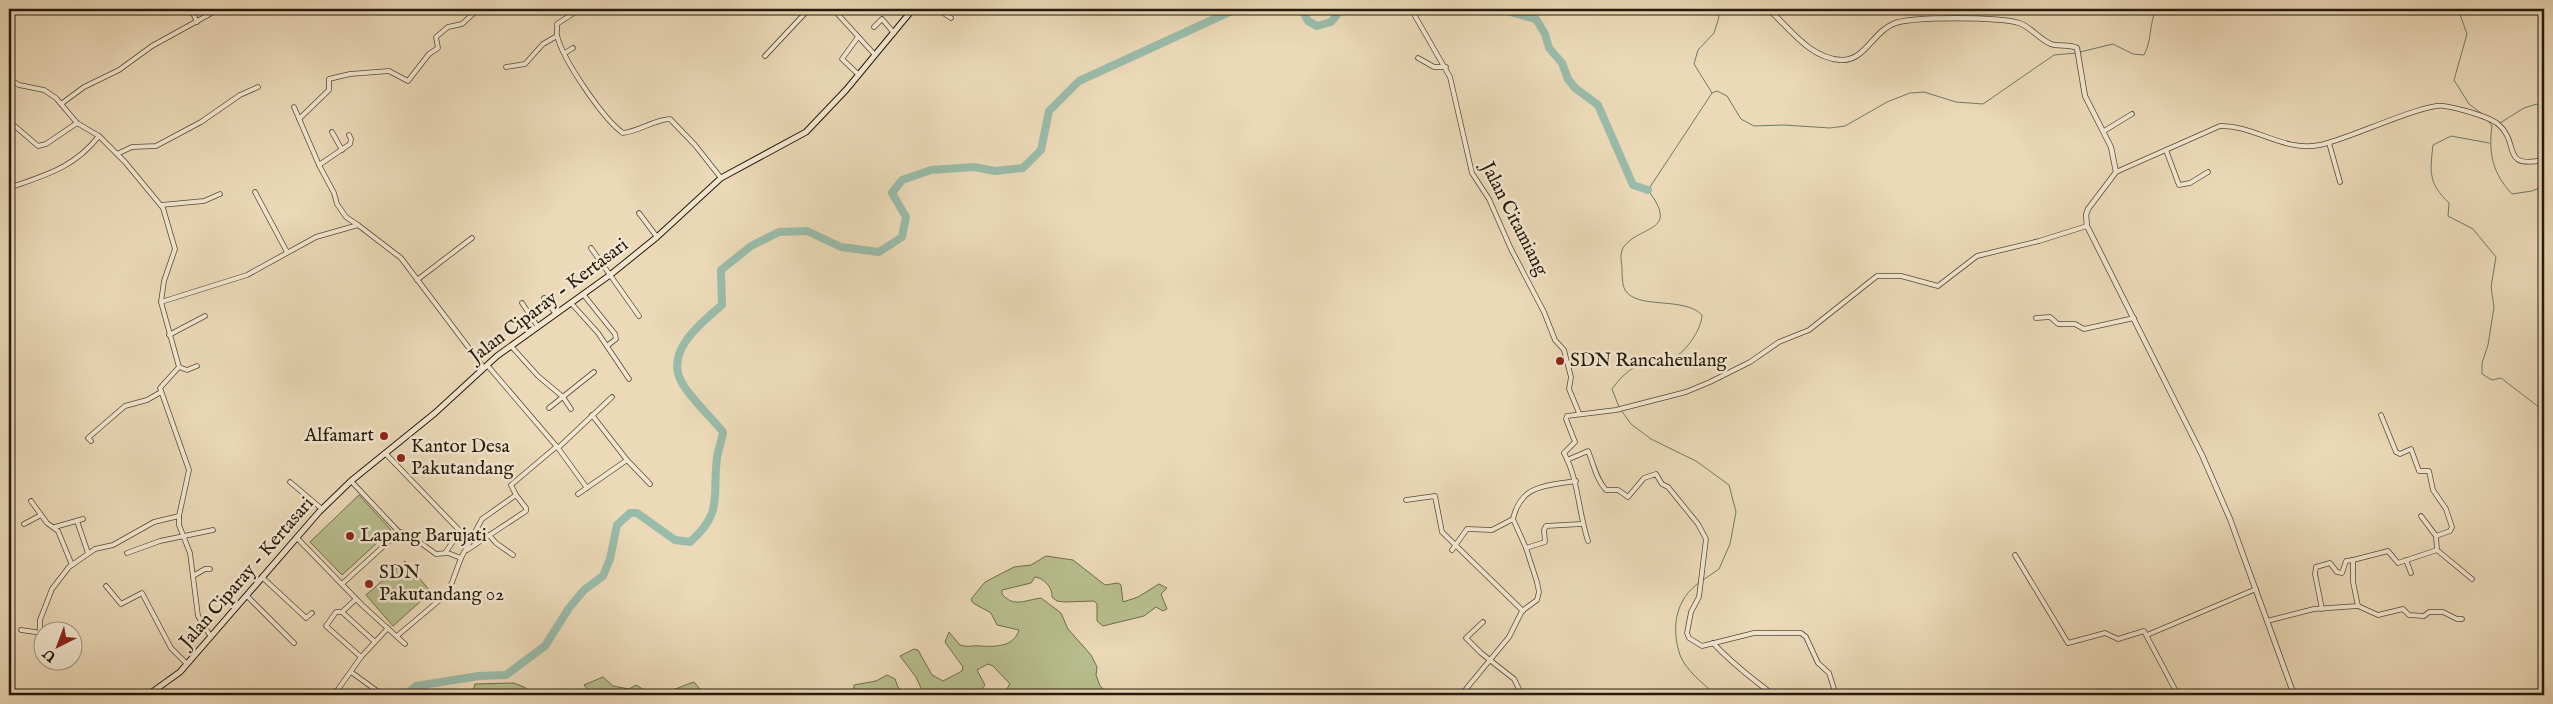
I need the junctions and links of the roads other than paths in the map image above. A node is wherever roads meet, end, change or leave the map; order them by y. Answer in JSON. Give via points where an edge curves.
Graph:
{"nodes":[{"id":1,"x":191,"y":9,"type":"edge"},
{"id":2,"x":219,"y":9,"type":"edge"},
{"id":3,"x":580,"y":9,"type":"edge"},
{"id":4,"x":809,"y":9,"type":"edge"},
{"id":5,"x":833,"y":9,"type":"edge"},
{"id":6,"x":914,"y":9,"type":"edge"},
{"id":7,"x":937,"y":9,"type":"edge"},
{"id":8,"x":1411,"y":9,"type":"edge"},
{"id":9,"x":1768,"y":9,"type":"edge"},
{"id":10,"x":475,"y":12,"type":"dead end"},
{"id":11,"x":951,"y":18,"type":"dead end"},
{"id":12,"x":197,"y":22,"type":"junction"},
{"id":13,"x":874,"y":27,"type":"dead end"},
{"id":14,"x":894,"y":33,"type":"junction"},
{"id":15,"x":557,"y":36,"type":"junction"},
{"id":16,"x":858,"y":37,"type":"junction"},
{"id":17,"x":573,"y":48,"type":"dead end"},
{"id":18,"x":565,"y":53,"type":"junction"},
{"id":19,"x":875,"y":55,"type":"junction"},
{"id":20,"x":765,"y":56,"type":"dead end"},
{"id":21,"x":1418,"y":58,"type":"dead end"},
{"id":22,"x":506,"y":67,"type":"dead end"},
{"id":23,"x":1446,"y":67,"type":"junction"},
{"id":24,"x":859,"y":75,"type":"junction"},
{"id":25,"x":9,"y":79,"type":"edge"},
{"id":26,"x":258,"y":87,"type":"dead end"},
{"id":27,"x":61,"y":104,"type":"junction"},
{"id":28,"x":294,"y":107,"type":"dead end"},
{"id":29,"x":2132,"y":114,"type":"dead end"},
{"id":30,"x":299,"y":119,"type":"junction"},
{"id":31,"x":9,"y":121,"type":"edge"},
{"id":32,"x":77,"y":123,"type":"junction"},
{"id":33,"x":2104,"y":131,"type":"junction"},
{"id":34,"x":332,"y":132,"type":"dead end"},
{"id":35,"x":349,"y":135,"type":"dead end"},
{"id":36,"x":99,"y":136,"type":"junction"},
{"id":37,"x":2329,"y":142,"type":"junction"},
{"id":38,"x":342,"y":150,"type":"junction"},
{"id":39,"x":2166,"y":150,"type":"junction"},
{"id":40,"x":117,"y":154,"type":"junction"},
{"id":41,"x":2544,"y":160,"type":"edge"},
{"id":42,"x":319,"y":165,"type":"junction"},
{"id":43,"x":2116,"y":172,"type":"junction"},
{"id":44,"x":2208,"y":172,"type":"dead end"},
{"id":45,"x":720,"y":178,"type":"junction"},
{"id":46,"x":2340,"y":182,"type":"dead end"},
{"id":47,"x":9,"y":188,"type":"edge"},
{"id":48,"x":255,"y":192,"type":"dead end"},
{"id":49,"x":220,"y":194,"type":"dead end"},
{"id":50,"x":161,"y":205,"type":"junction"},
{"id":51,"x":639,"y":213,"type":"dead end"},
{"id":52,"x":358,"y":224,"type":"junction"},
{"id":53,"x":2088,"y":226,"type":"junction"},
{"id":54,"x":657,"y":237,"type":"junction"},
{"id":55,"x":472,"y":238,"type":"dead end"},
{"id":56,"x":591,"y":248,"type":"dead end"},
{"id":57,"x":287,"y":252,"type":"junction"},
{"id":58,"x":610,"y":275,"type":"junction"},
{"id":59,"x":417,"y":280,"type":"junction"},
{"id":60,"x":583,"y":294,"type":"junction"},
{"id":61,"x":544,"y":298,"type":"dead end"},
{"id":62,"x":161,"y":302,"type":"junction"},
{"id":63,"x":522,"y":302,"type":"dead end"},
{"id":64,"x":571,"y":303,"type":"junction"},
{"id":65,"x":556,"y":314,"type":"junction"},
{"id":66,"x":205,"y":316,"type":"dead end"},
{"id":67,"x":639,"y":316,"type":"dead end"},
{"id":68,"x":2036,"y":318,"type":"dead end"},
{"id":69,"x":2134,"y":318,"type":"junction"},
{"id":70,"x":538,"y":327,"type":"junction"},
{"id":71,"x":169,"y":335,"type":"junction"},
{"id":72,"x":511,"y":346,"type":"junction"},
{"id":73,"x":607,"y":346,"type":"junction"},
{"id":74,"x":179,"y":366,"type":"junction"},
{"id":75,"x":197,"y":366,"type":"dead end"},
{"id":76,"x":485,"y":367,"type":"junction"},
{"id":77,"x":594,"y":372,"type":"dead end"},
{"id":78,"x":629,"y":379,"type":"dead end"},
{"id":79,"x":161,"y":392,"type":"junction"},
{"id":80,"x":563,"y":397,"type":"junction"},
{"id":81,"x":612,"y":397,"type":"dead end"},
{"id":82,"x":549,"y":408,"type":"dead end"},
{"id":83,"x":571,"y":410,"type":"dead end"},
{"id":84,"x":1579,"y":413,"type":"junction"},
{"id":85,"x":592,"y":415,"type":"junction"},
{"id":86,"x":2381,"y":415,"type":"dead end"},
{"id":87,"x":91,"y":441,"type":"dead end"},
{"id":88,"x":557,"y":447,"type":"junction"},
{"id":89,"x":385,"y":452,"type":"junction"},
{"id":90,"x":627,"y":460,"type":"junction"},
{"id":91,"x":1567,"y":460,"type":"junction"},
{"id":92,"x":1576,"y":481,"type":"junction"},
{"id":93,"x":290,"y":482,"type":"dead end"},
{"id":94,"x":350,"y":482,"type":"junction"},
{"id":95,"x":650,"y":484,"type":"dead end"},
{"id":96,"x":587,"y":488,"type":"junction"},
{"id":97,"x":578,"y":494,"type":"dead end"},
{"id":98,"x":516,"y":495,"type":"junction"},
{"id":99,"x":1406,"y":500,"type":"dead end"},
{"id":100,"x":30,"y":501,"type":"dead end"},
{"id":101,"x":322,"y":509,"type":"junction"},
{"id":102,"x":41,"y":515,"type":"junction"},
{"id":103,"x":179,"y":516,"type":"junction"},
{"id":104,"x":2420,"y":516,"type":"dead end"},
{"id":105,"x":84,"y":519,"type":"dead end"},
{"id":106,"x":1513,"y":519,"type":"junction"},
{"id":107,"x":77,"y":521,"type":"junction"},
{"id":108,"x":24,"y":524,"type":"dead end"},
{"id":109,"x":1581,"y":524,"type":"junction"},
{"id":110,"x":55,"y":528,"type":"junction"},
{"id":111,"x":213,"y":530,"type":"dead end"},
{"id":112,"x":399,"y":532,"type":"junction"},
{"id":113,"x":489,"y":535,"type":"junction"},
{"id":114,"x":184,"y":536,"type":"junction"},
{"id":115,"x":2436,"y":536,"type":"junction"},
{"id":116,"x":297,"y":538,"type":"junction"},
{"id":117,"x":1588,"y":541,"type":"dead end"},
{"id":118,"x":1453,"y":548,"type":"junction"},
{"id":119,"x":1526,"y":548,"type":"junction"},
{"id":120,"x":2437,"y":550,"type":"junction"},
{"id":121,"x":465,"y":552,"type":"junction"},
{"id":122,"x":88,"y":553,"type":"junction"},
{"id":123,"x":445,"y":553,"type":"junction"},
{"id":124,"x":127,"y":554,"type":"dead end"},
{"id":125,"x":2015,"y":555,"type":"dead end"},
{"id":126,"x":514,"y":556,"type":"dead end"},
{"id":127,"x":461,"y":558,"type":"junction"},
{"id":128,"x":2353,"y":560,"type":"junction"},
{"id":129,"x":2406,"y":560,"type":"junction"},
{"id":130,"x":72,"y":565,"type":"junction"},
{"id":131,"x":210,"y":569,"type":"dead end"},
{"id":132,"x":2410,"y":573,"type":"dead end"},
{"id":133,"x":193,"y":576,"type":"junction"},
{"id":134,"x":263,"y":578,"type":"junction"},
{"id":135,"x":2472,"y":579,"type":"dead end"},
{"id":136,"x":342,"y":584,"type":"junction"},
{"id":137,"x":106,"y":586,"type":"dead end"},
{"id":138,"x":2256,"y":589,"type":"junction"},
{"id":139,"x":247,"y":596,"type":"junction"},
{"id":140,"x":356,"y":598,"type":"junction"},
{"id":141,"x":2358,"y":606,"type":"junction"},
{"id":142,"x":2322,"y":609,"type":"junction"},
{"id":143,"x":1523,"y":611,"type":"junction"},
{"id":144,"x":342,"y":612,"type":"junction"},
{"id":145,"x":312,"y":613,"type":"dead end"},
{"id":146,"x":2462,"y":619,"type":"dead end"},
{"id":147,"x":2267,"y":621,"type":"junction"},
{"id":148,"x":40,"y":622,"type":"edge"},
{"id":149,"x":1483,"y":622,"type":"dead end"},
{"id":150,"x":388,"y":628,"type":"junction"},
{"id":151,"x":21,"y":630,"type":"dead end"},
{"id":152,"x":32,"y":632,"type":"edge"},
{"id":153,"x":397,"y":636,"type":"junction"},
{"id":154,"x":2147,"y":636,"type":"junction"},
{"id":155,"x":211,"y":637,"type":"junction"},
{"id":156,"x":375,"y":642,"type":"junction"},
{"id":157,"x":294,"y":643,"type":"dead end"},
{"id":158,"x":1713,"y":643,"type":"junction"},
{"id":159,"x":405,"y":644,"type":"dead end"},
{"id":160,"x":361,"y":657,"type":"junction"},
{"id":161,"x":1490,"y":660,"type":"junction"},
{"id":162,"x":187,"y":664,"type":"junction"},
{"id":163,"x":351,"y":672,"type":"junction"},
{"id":164,"x":157,"y":693,"type":"edge"},
{"id":165,"x":1836,"y":693,"type":"edge"},
{"id":166,"x":380,"y":694,"type":"dead end"},
{"id":167,"x":148,"y":695,"type":"edge"},
{"id":168,"x":334,"y":695,"type":"edge"},
{"id":169,"x":1461,"y":695,"type":"edge"},
{"id":170,"x":1522,"y":695,"type":"edge"},
{"id":171,"x":1774,"y":695,"type":"edge"},
{"id":172,"x":1810,"y":695,"type":"edge"},
{"id":173,"x":2178,"y":695,"type":"edge"},
{"id":174,"x":2294,"y":695,"type":"edge"}],
"edges":[{"from":1,"to":12,"type":"street"},
{"from":2,"to":12,"type":"street"},
{"from":3,"to":15,"type":"street","via":[[557,24]]},
{"from":4,"to":20,"type":"street"},
{"from":5,"to":16,"type":"street"},
{"from":6,"to":14,"type":"main road","name":"Jalan Ciparay - Kertasari"},
{"from":7,"to":11,"type":"street"},
{"from":8,"to":23,"type":"street","name":"Jalan Citamiang"},
{"from":9,"to":33,"type":"street","via":[[1805,44],[1829,58],[1842,60],[1857,56],[1892,24],[1914,20],[2016,23],[2054,45],[2073,46],[2077,50],[2085,96]]},
{"from":10,"to":30,"type":"street","via":[[462,24],[448,27],[436,37],[438,48],[408,80],[390,71],[329,79],[329,90]]},
{"from":12,"to":27,"type":"street","via":[[152,46],[119,70],[90,84]]},
{"from":13,"to":14,"type":"street","via":[[882,19]]},
{"from":14,"to":19,"type":"main road","name":"Jalan Ciparay - Kertasari"},
{"from":15,"to":18,"type":"street"},
{"from":15,"to":22,"type":"street","via":[[543,44],[526,64]]},
{"from":16,"to":19,"type":"street"},
{"from":16,"to":24,"type":"street","via":[[842,59]]},
{"from":17,"to":18,"type":"street"},
{"from":18,"to":45,"type":"street","via":[[615,128],[623,133],[670,119]]},
{"from":19,"to":24,"type":"main road","name":"Jalan Ciparay - Kertasari"},
{"from":21,"to":23,"type":"street","via":[[1434,67]]},
{"from":23,"to":84,"type":"street","name":"Jalan Citamiang","via":[[1455,92],[1472,173],[1489,198],[1555,340],[1564,350],[1571,377],[1569,389]]},
{"from":24,"to":45,"type":"main road","name":"Jalan Ciparay - Kertasari","via":[[806,132]]},
{"from":25,"to":27,"type":"street","via":[[19,85],[44,90]]},
{"from":26,"to":40,"type":"street","via":[[156,146],[132,148]]},
{"from":27,"to":32,"type":"street"},
{"from":28,"to":30,"type":"street"},
{"from":29,"to":33,"type":"street"},
{"from":30,"to":42,"type":"street"},
{"from":31,"to":32,"type":"street","via":[[38,146]]},
{"from":32,"to":36,"type":"street"},
{"from":33,"to":43,"type":"street"},
{"from":34,"to":38,"type":"street"},
{"from":35,"to":38,"type":"street","via":[[352,142]]},
{"from":36,"to":40,"type":"street"},
{"from":36,"to":47,"type":"street","via":[[75,161]]},
{"from":37,"to":39,"type":"street","via":[[2305,146],[2282,144],[2220,126]]},
{"from":37,"to":41,"type":"street","via":[[2437,106],[2487,118],[2499,125],[2519,160],[2528,163]]},
{"from":37,"to":46,"type":"street"},
{"from":38,"to":42,"type":"street"},
{"from":39,"to":43,"type":"street"},
{"from":39,"to":44,"type":"street","via":[[2178,185],[2190,183]]},
{"from":40,"to":50,"type":"street"},
{"from":42,"to":52,"type":"street","via":[[334,192],[336,204],[346,217]]},
{"from":43,"to":53,"type":"street","via":[[2088,209]]},
{"from":45,"to":54,"type":"main road","name":"Jalan Ciparay - Kertasari"},
{"from":48,"to":57,"type":"street"},
{"from":49,"to":50,"type":"street","via":[[204,200]]},
{"from":50,"to":62,"type":"street","via":[[175,249]]},
{"from":51,"to":54,"type":"street"},
{"from":52,"to":57,"type":"street","via":[[316,237]]},
{"from":52,"to":59,"type":"street","via":[[400,258]]},
{"from":53,"to":69,"type":"street"},
{"from":53,"to":84,"type":"street","via":[[1977,256],[1938,286],[1893,275],[1873,277],[1808,330],[1779,342],[1750,362],[1710,382],[1686,392],[1616,410]]},
{"from":54,"to":58,"type":"main road","name":"Jalan Ciparay - Kertasari"},
{"from":55,"to":59,"type":"street"},
{"from":56,"to":58,"type":"street"},
{"from":57,"to":62,"type":"street","via":[[247,275]]},
{"from":58,"to":60,"type":"main road","name":"Jalan Ciparay - Kertasari"},
{"from":58,"to":67,"type":"street"},
{"from":59,"to":76,"type":"street"},
{"from":60,"to":64,"type":"main road","name":"Jalan Ciparay - Kertasari"},
{"from":60,"to":73,"type":"street","via":[[615,334],[616,339]]},
{"from":61,"to":65,"type":"street"},
{"from":62,"to":71,"type":"street"},
{"from":63,"to":70,"type":"street"},
{"from":64,"to":65,"type":"main road","name":"Jalan Ciparay - Kertasari"},
{"from":64,"to":73,"type":"street"},
{"from":65,"to":70,"type":"main road","name":"Jalan Ciparay - Kertasari"},
{"from":66,"to":71,"type":"street"},
{"from":68,"to":69,"type":"street","via":[[2050,317],[2058,324],[2075,324],[2084,330]]},
{"from":69,"to":138,"type":"street","via":[[2202,455]]},
{"from":70,"to":72,"type":"main road","name":"Jalan Ciparay - Kertasari"},
{"from":71,"to":74,"type":"street"},
{"from":72,"to":76,"type":"main road","name":"Jalan Ciparay - Kertasari"},
{"from":72,"to":80,"type":"street","via":[[538,376]]},
{"from":73,"to":78,"type":"street"},
{"from":74,"to":75,"type":"street","via":[[187,370]]},
{"from":74,"to":79,"type":"street","via":[[161,387]]},
{"from":76,"to":88,"type":"street"},
{"from":76,"to":89,"type":"main road","name":"Jalan Ciparay - Kertasari"},
{"from":77,"to":80,"type":"street"},
{"from":79,"to":87,"type":"street","via":[[120,409],[88,438]]},
{"from":79,"to":103,"type":"street","via":[[189,470]]},
{"from":80,"to":82,"type":"street"},
{"from":80,"to":83,"type":"street"},
{"from":81,"to":85,"type":"street"},
{"from":84,"to":91,"type":"street","via":[[1566,418],[1575,442],[1564,451]]},
{"from":85,"to":88,"type":"street"},
{"from":85,"to":90,"type":"street"},
{"from":86,"to":115,"type":"street","via":[[2396,452],[2400,454],[2411,449],[2419,471],[2430,471],[2434,490],[2452,527],[2450,531]]},
{"from":88,"to":96,"type":"street"},
{"from":88,"to":98,"type":"street","via":[[511,485]]},
{"from":89,"to":94,"type":"main road","name":"Jalan Ciparay - Kertasari"},
{"from":89,"to":123,"type":"street","via":[[459,530]]},
{"from":90,"to":95,"type":"street"},
{"from":90,"to":96,"type":"street"},
{"from":91,"to":92,"type":"street"},
{"from":91,"to":158,"type":"street","via":[[1588,451],[1598,481],[1606,490],[1618,490],[1628,497],[1644,478],[1656,474],[1689,512],[1706,539],[1699,597],[1691,612],[1687,634],[1699,645]]},
{"from":92,"to":106,"type":"street","via":[[1545,485],[1530,491],[1520,501]]},
{"from":92,"to":109,"type":"street"},
{"from":93,"to":101,"type":"street"},
{"from":94,"to":101,"type":"main road","name":"Jalan Ciparay - Kertasari"},
{"from":94,"to":112,"type":"street"},
{"from":96,"to":97,"type":"street"},
{"from":98,"to":113,"type":"street","via":[[526,511]]},
{"from":98,"to":121,"type":"street","via":[[482,519]]},
{"from":99,"to":118,"type":"street","via":[[1435,496],[1440,529]]},
{"from":100,"to":102,"type":"street"},
{"from":101,"to":116,"type":"main road","name":"Jalan Ciparay - Kertasari"},
{"from":102,"to":108,"type":"street"},
{"from":102,"to":110,"type":"street"},
{"from":103,"to":114,"type":"street"},
{"from":103,"to":122,"type":"street","via":[[154,522],[113,545]]},
{"from":104,"to":115,"type":"street"},
{"from":105,"to":107,"type":"street"},
{"from":106,"to":118,"type":"street","via":[[1492,530],[1468,528]]},
{"from":106,"to":119,"type":"street"},
{"from":107,"to":110,"type":"street"},
{"from":107,"to":122,"type":"street"},
{"from":109,"to":117,"type":"street"},
{"from":109,"to":119,"type":"street","via":[[1546,526],[1545,542]]},
{"from":110,"to":130,"type":"street"},
{"from":111,"to":114,"type":"street"},
{"from":112,"to":123,"type":"street","via":[[434,553]]},
{"from":112,"to":136,"type":"street"},
{"from":113,"to":121,"type":"street"},
{"from":113,"to":126,"type":"street"},
{"from":114,"to":124,"type":"street"},
{"from":114,"to":133,"type":"street"},
{"from":115,"to":120,"type":"street"},
{"from":116,"to":134,"type":"main road","name":"Jalan Ciparay - Kertasari"},
{"from":116,"to":136,"type":"street"},
{"from":118,"to":143,"type":"street"},
{"from":119,"to":143,"type":"street","via":[[1539,592],[1537,600]]},
{"from":120,"to":129,"type":"street"},
{"from":120,"to":135,"type":"street"},
{"from":121,"to":127,"type":"street"},
{"from":122,"to":130,"type":"street"},
{"from":123,"to":127,"type":"street"},
{"from":125,"to":154,"type":"street","via":[[2068,643],[2105,632],[2118,639],[2139,631]]},
{"from":127,"to":153,"type":"street","via":[[448,593]]},
{"from":128,"to":129,"type":"street","via":[[2386,551],[2392,553],[2397,563]]},
{"from":128,"to":141,"type":"street"},
{"from":128,"to":142,"type":"street","via":[[2346,561],[2342,573],[2330,563],[2316,567]]},
{"from":129,"to":132,"type":"street"},
{"from":130,"to":148,"type":"street","via":[[52,589]]},
{"from":131,"to":133,"type":"street"},
{"from":133,"to":155,"type":"street","via":[[198,616]]},
{"from":134,"to":139,"type":"main road","name":"Jalan Ciparay - Kertasari"},
{"from":134,"to":145,"type":"street","via":[[306,618]]},
{"from":136,"to":140,"type":"street"},
{"from":137,"to":162,"type":"street","via":[[121,604],[142,592],[171,648]]},
{"from":138,"to":147,"type":"street"},
{"from":138,"to":154,"type":"street"},
{"from":139,"to":155,"type":"main road","name":"Jalan Ciparay - Kertasari"},
{"from":139,"to":157,"type":"street"},
{"from":140,"to":144,"type":"street"},
{"from":140,"to":150,"type":"street"},
{"from":141,"to":142,"type":"street"},
{"from":141,"to":146,"type":"street","via":[[2378,615],[2403,609],[2409,615],[2443,612]]},
{"from":142,"to":147,"type":"street"},
{"from":143,"to":161,"type":"street","via":[[1509,637]]},
{"from":144,"to":156,"type":"street"},
{"from":144,"to":160,"type":"street","via":[[336,612],[326,626]]},
{"from":147,"to":174,"type":"street"},
{"from":149,"to":161,"type":"street","via":[[1466,638]]},
{"from":150,"to":153,"type":"street"},
{"from":150,"to":156,"type":"street"},
{"from":151,"to":152,"type":"street"},
{"from":153,"to":159,"type":"street"},
{"from":154,"to":173,"type":"street"},
{"from":155,"to":162,"type":"main road","name":"Jalan Ciparay - Kertasari"},
{"from":156,"to":160,"type":"street"},
{"from":158,"to":165,"type":"street","via":[[1754,633],[1801,633],[1818,663],[1829,673]]},
{"from":158,"to":171,"type":"street","via":[[1732,663]]},
{"from":160,"to":163,"type":"street"},
{"from":161,"to":169,"type":"street"},
{"from":161,"to":170,"type":"street","via":[[1514,679]]},
{"from":162,"to":164,"type":"main road","name":"Jalan Ciparay - Kertasari"},
{"from":163,"to":166,"type":"street"},
{"from":163,"to":168,"type":"street"},
{"from":164,"to":167,"type":"main road","name":"Jalan Ciparay - Kertasari"},
{"from":165,"to":172,"type":"street"}]}
